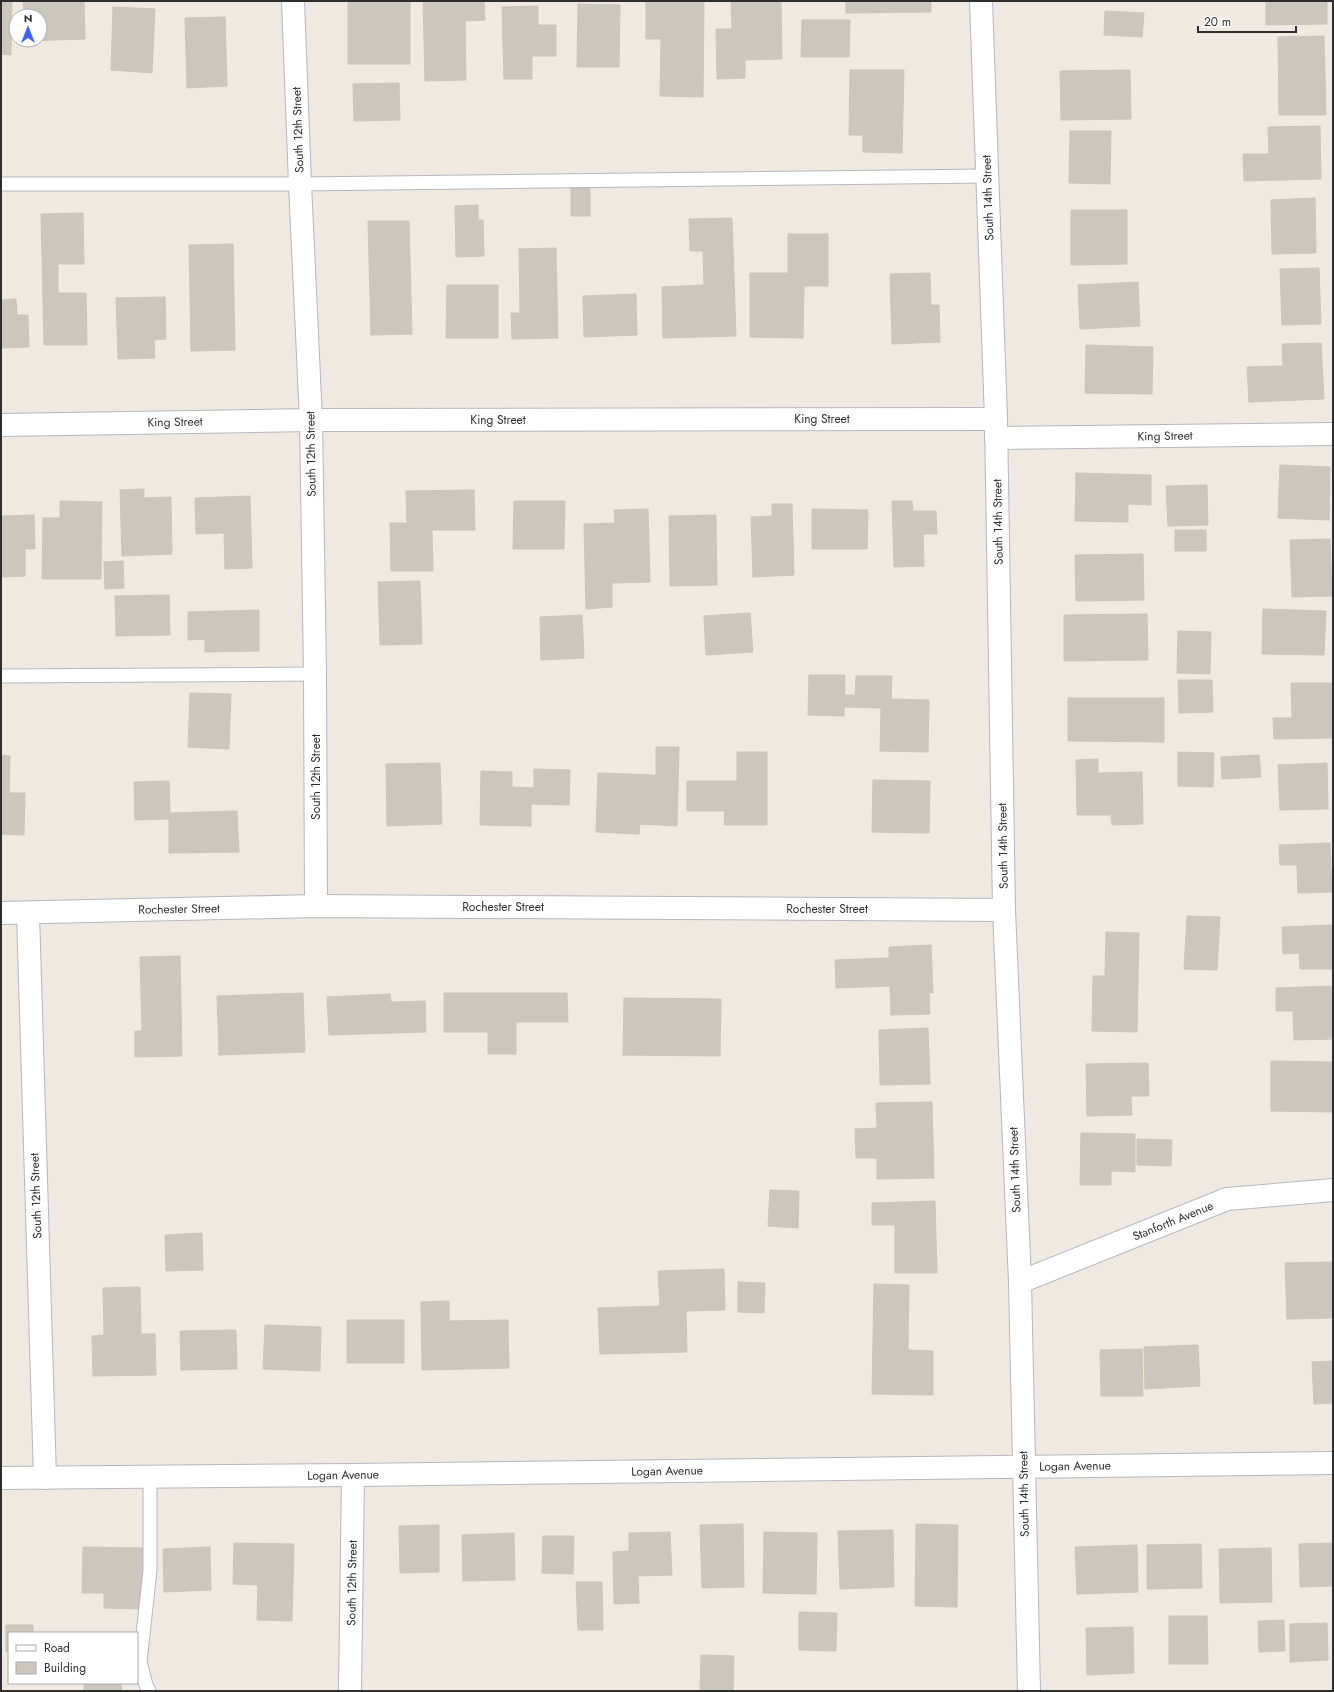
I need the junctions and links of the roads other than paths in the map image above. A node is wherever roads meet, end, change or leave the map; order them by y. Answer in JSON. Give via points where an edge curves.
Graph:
{"nodes":[{"id":1,"x":293,"y":1,"type":"edge"},
{"id":2,"x":981,"y":1,"type":"edge"},
{"id":3,"x":987,"y":176,"type":"junction"},
{"id":4,"x":1,"y":184,"type":"edge"},
{"id":5,"x":300,"y":184,"type":"junction"},
{"id":6,"x":311,"y":420,"type":"junction"},
{"id":7,"x":1,"y":425,"type":"edge"},
{"id":8,"x":996,"y":429,"type":"junction"},
{"id":9,"x":1333,"y":434,"type":"edge"},
{"id":10,"x":315,"y":674,"type":"junction"},
{"id":11,"x":1,"y":676,"type":"edge"},
{"id":12,"x":316,"y":906,"type":"junction"},
{"id":13,"x":1004,"y":910,"type":"junction"},
{"id":14,"x":1,"y":913,"type":"edge"},
{"id":15,"x":28,"y":913,"type":"junction"},
{"id":16,"x":1333,"y":1190,"type":"edge"},
{"id":17,"x":1020,"y":1282,"type":"junction"},
{"id":18,"x":1333,"y":1463,"type":"edge"},
{"id":19,"x":1023,"y":1466,"type":"junction"},
{"id":20,"x":353,"y":1475,"type":"junction"},
{"id":21,"x":150,"y":1477,"type":"junction"},
{"id":22,"x":1,"y":1478,"type":"edge"},
{"id":23,"x":45,"y":1478,"type":"junction"},
{"id":24,"x":150,"y":1691,"type":"edge"},
{"id":25,"x":350,"y":1691,"type":"edge"},
{"id":26,"x":1029,"y":1691,"type":"edge"}],
"edges":[{"from":1,"to":5,"type":"street","name":"South 12th Street"},
{"from":2,"to":3,"type":"street","name":"South 14th Street"},
{"from":3,"to":5,"type":"lane"},
{"from":3,"to":8,"type":"street","name":"South 14th Street"},
{"from":4,"to":5,"type":"lane"},
{"from":5,"to":6,"type":"street","name":"South 12th Street"},
{"from":6,"to":7,"type":"street","name":"King Street"},
{"from":6,"to":8,"type":"street","name":"King Street"},
{"from":6,"to":10,"type":"street","name":"South 12th Street"},
{"from":8,"to":9,"type":"street","name":"King Street"},
{"from":8,"to":13,"type":"street","name":"South 14th Street"},
{"from":10,"to":11,"type":"lane"},
{"from":10,"to":12,"type":"street","name":"South 12th Street"},
{"from":12,"to":13,"type":"street","name":"Rochester Street"},
{"from":12,"to":15,"type":"street","name":"Rochester Street"},
{"from":13,"to":17,"type":"street","name":"South 14th Street"},
{"from":14,"to":15,"type":"street","name":"Rochester Street"},
{"from":15,"to":23,"type":"street","name":"South 12th Street"},
{"from":16,"to":17,"type":"street","name":"Stanforth Avenue","via":[[1227,1199]]},
{"from":17,"to":19,"type":"street","name":"South 14th Street"},
{"from":18,"to":19,"type":"street","name":"Logan Avenue"},
{"from":19,"to":20,"type":"street","name":"Logan Avenue"},
{"from":19,"to":26,"type":"street","name":"South 14th Street"},
{"from":20,"to":21,"type":"street","name":"Logan Avenue"},
{"from":20,"to":25,"type":"street","name":"South 12th Street"},
{"from":21,"to":23,"type":"street","name":"Logan Avenue"},
{"from":21,"to":24,"type":"lane","via":[[150,1570],[140,1662]]},
{"from":22,"to":23,"type":"street","name":"Logan Avenue"}]}
